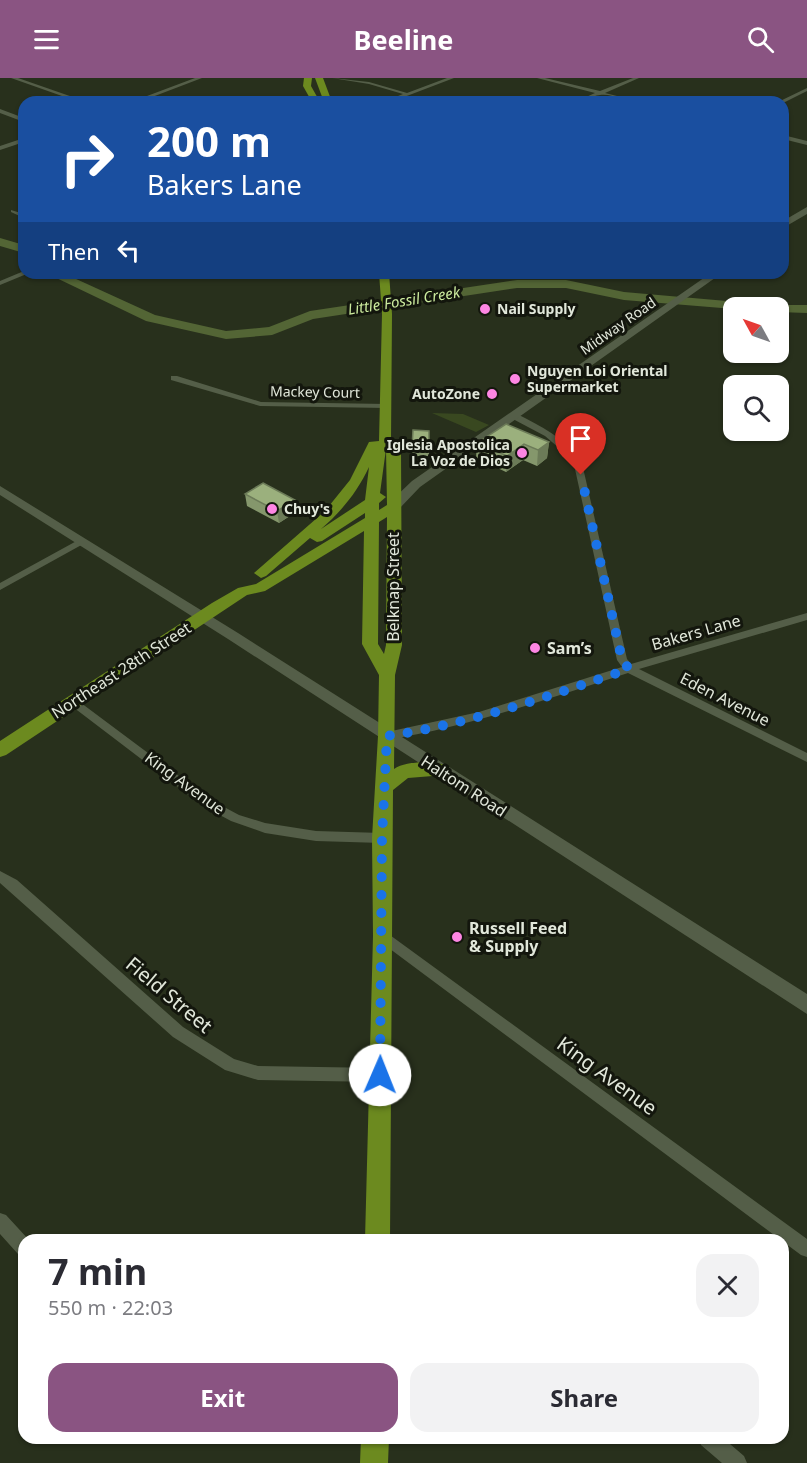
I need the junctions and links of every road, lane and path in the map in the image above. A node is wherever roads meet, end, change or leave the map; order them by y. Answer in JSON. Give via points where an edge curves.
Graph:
{"nodes":[{"id":1,"x":13,"y":78,"type":"edge"},
{"id":2,"x":200,"y":78,"type":"edge"},
{"id":3,"x":308,"y":78,"type":"edge"},
{"id":4,"x":319,"y":78,"type":"edge"},
{"id":5,"x":334,"y":78,"type":"edge"},
{"id":6,"x":452,"y":78,"type":"edge"},
{"id":7,"x":539,"y":78,"type":"edge"},
{"id":8,"x":637,"y":78,"type":"edge"},
{"id":9,"x":807,"y":88,"type":"edge"},
{"id":10,"x":602,"y":93,"type":"junction"},
{"id":11,"x":407,"y":94,"type":"junction"},
{"id":12,"x":66,"y":96,"type":"edge"},
{"id":13,"x":150,"y":96,"type":"edge"},
{"id":14,"x":313,"y":96,"type":"edge"},
{"id":15,"x":326,"y":96,"type":"edge"},
{"id":16,"x":402,"y":96,"type":"edge"},
{"id":17,"x":594,"y":96,"type":"edge"},
{"id":18,"x":614,"y":96,"type":"edge"},
{"id":19,"x":789,"y":98,"type":"edge"},
{"id":20,"x":1,"y":112,"type":"edge"},
{"id":21,"x":18,"y":118,"type":"edge"},
{"id":22,"x":789,"y":138,"type":"edge"},
{"id":23,"x":18,"y":142,"type":"edge"},
{"id":24,"x":807,"y":143,"type":"edge"},
{"id":25,"x":0,"y":148,"type":"edge"},
{"id":26,"x":807,"y":210,"type":"edge"},
{"id":27,"x":13,"y":212,"type":"dead end"},
{"id":28,"x":18,"y":214,"type":"edge"},
{"id":29,"x":789,"y":220,"type":"edge"},
{"id":30,"x":18,"y":276,"type":"edge"},
{"id":31,"x":385,"y":279,"type":"edge"},
{"id":32,"x":709,"y":279,"type":"edge"},
{"id":33,"x":0,"y":283,"type":"edge"},
{"id":34,"x":174,"y":378,"type":"dead end"},
{"id":35,"x":387,"y":406,"type":"junction"},
{"id":36,"x":514,"y":416,"type":"junction"},
{"id":37,"x":386,"y":422,"type":"junction"},
{"id":38,"x":385,"y":441,"type":"junction"},
{"id":39,"x":416,"y":484,"type":"junction"},
{"id":40,"x":393,"y":489,"type":"junction"},
{"id":41,"x":0,"y":490,"type":"edge"},
{"id":42,"x":372,"y":502,"type":"junction"},
{"id":43,"x":393,"y":507,"type":"junction"},
{"id":44,"x":373,"y":520,"type":"junction"},
{"id":45,"x":372,"y":540,"type":"junction"},
{"id":46,"x":82,"y":541,"type":"junction"},
{"id":47,"x":327,"y":542,"type":"junction"},
{"id":48,"x":261,"y":573,"type":"junction"},
{"id":49,"x":0,"y":587,"type":"edge"},
{"id":50,"x":243,"y":591,"type":"junction"},
{"id":51,"x":202,"y":616,"type":"junction"},
{"id":52,"x":807,"y":616,"type":"edge"},
{"id":53,"x":629,"y":669,"type":"junction"},
{"id":54,"x":387,"y":675,"type":"junction"},
{"id":55,"x":73,"y":701,"type":"junction"},
{"id":56,"x":387,"y":736,"type":"junction"},
{"id":57,"x":0,"y":750,"type":"edge"},
{"id":58,"x":807,"y":759,"type":"edge"},
{"id":59,"x":439,"y":770,"type":"junction"},
{"id":60,"x":384,"y":788,"type":"junction"},
{"id":61,"x":382,"y":838,"type":"junction"},
{"id":62,"x":0,"y":876,"type":"edge"},
{"id":63,"x":383,"y":936,"type":"junction"},
{"id":64,"x":807,"y":1005,"type":"edge"},
{"id":65,"x":380,"y":1075,"type":"junction"},
{"id":66,"x":0,"y":1221,"type":"edge"},
{"id":67,"x":377,"y":1234,"type":"edge"},
{"id":68,"x":787,"y":1234,"type":"edge"},
{"id":69,"x":789,"y":1236,"type":"edge"},
{"id":70,"x":18,"y":1241,"type":"edge"},
{"id":71,"x":807,"y":1249,"type":"edge"},
{"id":72,"x":375,"y":1444,"type":"edge"},
{"id":73,"x":715,"y":1444,"type":"edge"},
{"id":74,"x":374,"y":1463,"type":"edge"},
{"id":75,"x":736,"y":1463,"type":"edge"}],
"edges":[{"from":1,"to":12,"type":"street"},
{"from":2,"to":13,"type":"street"},
{"from":3,"to":14,"type":"main road"},
{"from":4,"to":15,"type":"main road"},
{"from":5,"to":11,"type":"street"},
{"from":6,"to":11,"type":"street"},
{"from":7,"to":10,"type":"street"},
{"from":8,"to":10,"type":"street"},
{"from":9,"to":19,"type":"street"},
{"from":10,"to":17,"type":"street"},
{"from":10,"to":18,"type":"street"},
{"from":11,"to":16,"type":"street"},
{"from":20,"to":21,"type":"street"},
{"from":22,"to":24,"type":"street"},
{"from":23,"to":25,"type":"street"},
{"from":26,"to":29,"type":"main road"},
{"from":27,"to":28,"type":"street"},
{"from":30,"to":33,"type":"street"},
{"from":31,"to":35,"type":"main road","name":"Belknap Street"},
{"from":32,"to":36,"type":"main road","name":"Midway Road"},
{"from":34,"to":35,"type":"street","name":"Mackey Court","via":[[260,404]]},
{"from":35,"to":37,"type":"main road","name":"Belknap Street"},
{"from":36,"to":39,"type":"main road","name":"Midway Road"},
{"from":36,"to":53,"type":"street","via":[[563,443],[577,459],[622,660]]},
{"from":37,"to":38,"type":"main road","name":"Belknap Street"},
{"from":37,"to":48,"type":"main road","via":[[361,472],[341,501]]},
{"from":38,"to":40,"type":"main road","name":"Belknap Street","via":[[394,449]]},
{"from":38,"to":42,"type":"main road","name":"Belknap Street","via":[[378,452]]},
{"from":39,"to":40,"type":"main road","name":"Midway Road"},
{"from":39,"to":43,"type":"main road","name":"Midway Road"},
{"from":40,"to":42,"type":"main road","name":"Northeast 28th Street"},
{"from":40,"to":43,"type":"main road","name":"Belknap Street"},
{"from":41,"to":46,"type":"main road","name":"Haltom Road"},
{"from":42,"to":44,"type":"main road","name":"Belknap Street"},
{"from":42,"to":47,"type":"main road","name":"Northeast 28th Street"},
{"from":43,"to":44,"type":"main road","name":"Northeast 28th Street"},
{"from":43,"to":54,"type":"main road","name":"Belknap Street","via":[[394,645]]},
{"from":44,"to":45,"type":"main road","name":"Belknap Street"},
{"from":44,"to":47,"type":"main road","name":"Northeast 28th Street"},
{"from":45,"to":47,"type":"main road","via":[[359,534]]},
{"from":45,"to":54,"type":"main road","name":"Belknap Street","via":[[370,644]]},
{"from":46,"to":49,"type":"street"},
{"from":46,"to":51,"type":"main road","name":"Haltom Road"},
{"from":47,"to":48,"type":"main road","name":"Northeast 28th Street"},
{"from":47,"to":50,"type":"main road","name":"Northeast 28th Street","via":[[260,588]]},
{"from":48,"to":50,"type":"main road","name":"Northeast 28th Street","via":[[249,580]]},
{"from":50,"to":51,"type":"main road","name":"Northeast 28th Street"},
{"from":51,"to":55,"type":"main road","name":"Northeast 28th Street"},
{"from":51,"to":56,"type":"main road","name":"Haltom Road"},
{"from":52,"to":53,"type":"street","name":"Bakers Lane"},
{"from":53,"to":56,"type":"street","name":"Bakers Lane","via":[[488,715]]},
{"from":53,"to":58,"type":"street","name":"Eden Avenue"},
{"from":54,"to":56,"type":"main road"},
{"from":55,"to":57,"type":"main road","name":"Northeast 28th Street"},
{"from":55,"to":61,"type":"street","name":"King Avenue","via":[[207,803],[235,818],[265,828],[316,836]]},
{"from":56,"to":59,"type":"main road","name":"Haltom Road"},
{"from":56,"to":60,"type":"main road"},
{"from":59,"to":60,"type":"main road","via":[[404,771]]},
{"from":59,"to":64,"type":"main road","name":"Haltom Road"},
{"from":60,"to":61,"type":"main road"},
{"from":61,"to":63,"type":"main road"},
{"from":62,"to":65,"type":"street","name":"Field Street","via":[[178,1032],[230,1065],[258,1073]]},
{"from":63,"to":65,"type":"main road"},
{"from":63,"to":68,"type":"street","name":"King Avenue"},
{"from":65,"to":67,"type":"main road"},
{"from":66,"to":70,"type":"street"},
{"from":69,"to":71,"type":"street","name":"King Avenue"},
{"from":72,"to":74,"type":"main road"},
{"from":73,"to":75,"type":"street"}]}
